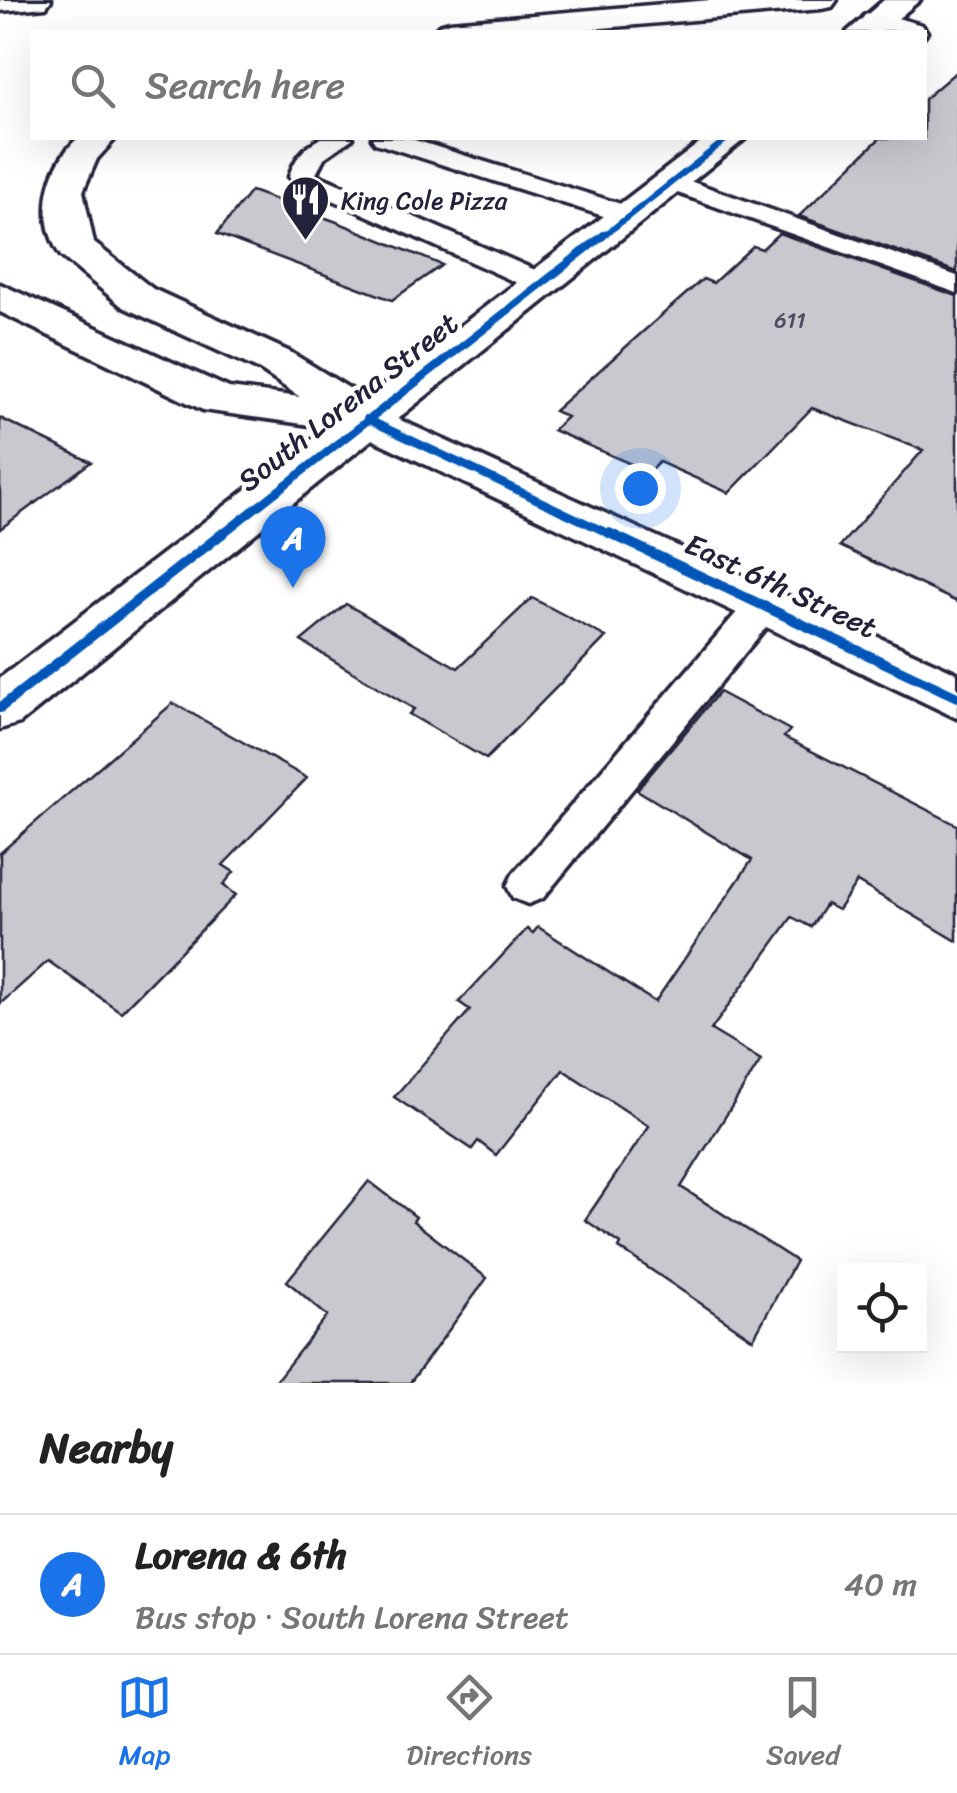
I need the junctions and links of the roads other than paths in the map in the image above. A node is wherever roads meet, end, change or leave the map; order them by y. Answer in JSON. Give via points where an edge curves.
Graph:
{"nodes":[{"id":1,"x":36,"y":0,"type":"edge"},
{"id":2,"x":821,"y":0,"type":"edge"},
{"id":3,"x":0,"y":2,"type":"edge"},
{"id":4,"x":473,"y":30,"type":"edge"},
{"id":5,"x":96,"y":140,"type":"edge"},
{"id":6,"x":335,"y":140,"type":"edge"},
{"id":7,"x":390,"y":140,"type":"edge"},
{"id":8,"x":725,"y":140,"type":"edge"},
{"id":9,"x":670,"y":182,"type":"junction"},
{"id":10,"x":628,"y":215,"type":"junction"},
{"id":11,"x":541,"y":283,"type":"junction"},
{"id":12,"x":957,"y":286,"type":"edge"},
{"id":13,"x":0,"y":296,"type":"edge"},
{"id":14,"x":367,"y":419,"type":"junction"},
{"id":15,"x":763,"y":606,"type":"junction"},
{"id":16,"x":957,"y":697,"type":"edge"},
{"id":17,"x":0,"y":708,"type":"edge"},
{"id":18,"x":528,"y":886,"type":"dead end"}],
"edges":[{"from":1,"to":3,"type":"main road"},
{"from":2,"to":4,"type":"main road"},
{"from":5,"to":14,"type":"main road","via":[[80,154],[64,192],[76,248],[138,298],[275,361]]},
{"from":6,"to":11,"type":"lane","via":[[317,148],[302,178]]},
{"from":7,"to":10,"type":"lane"},
{"from":8,"to":9,"type":"main road","name":"South Lorena Street"},
{"from":9,"to":10,"type":"main road","name":"South Lorena Street"},
{"from":9,"to":12,"type":"lane"},
{"from":10,"to":11,"type":"main road","name":"South Lorena Street"},
{"from":11,"to":14,"type":"main road","name":"South Lorena Street"},
{"from":13,"to":14,"type":"main road","via":[[219,400]]},
{"from":14,"to":15,"type":"main road","name":"East 6th Street"},
{"from":14,"to":17,"type":"main road","name":"South Lorena Street"},
{"from":15,"to":16,"type":"main road","name":"East 6th Street"},
{"from":15,"to":18,"type":"lane"}]}
